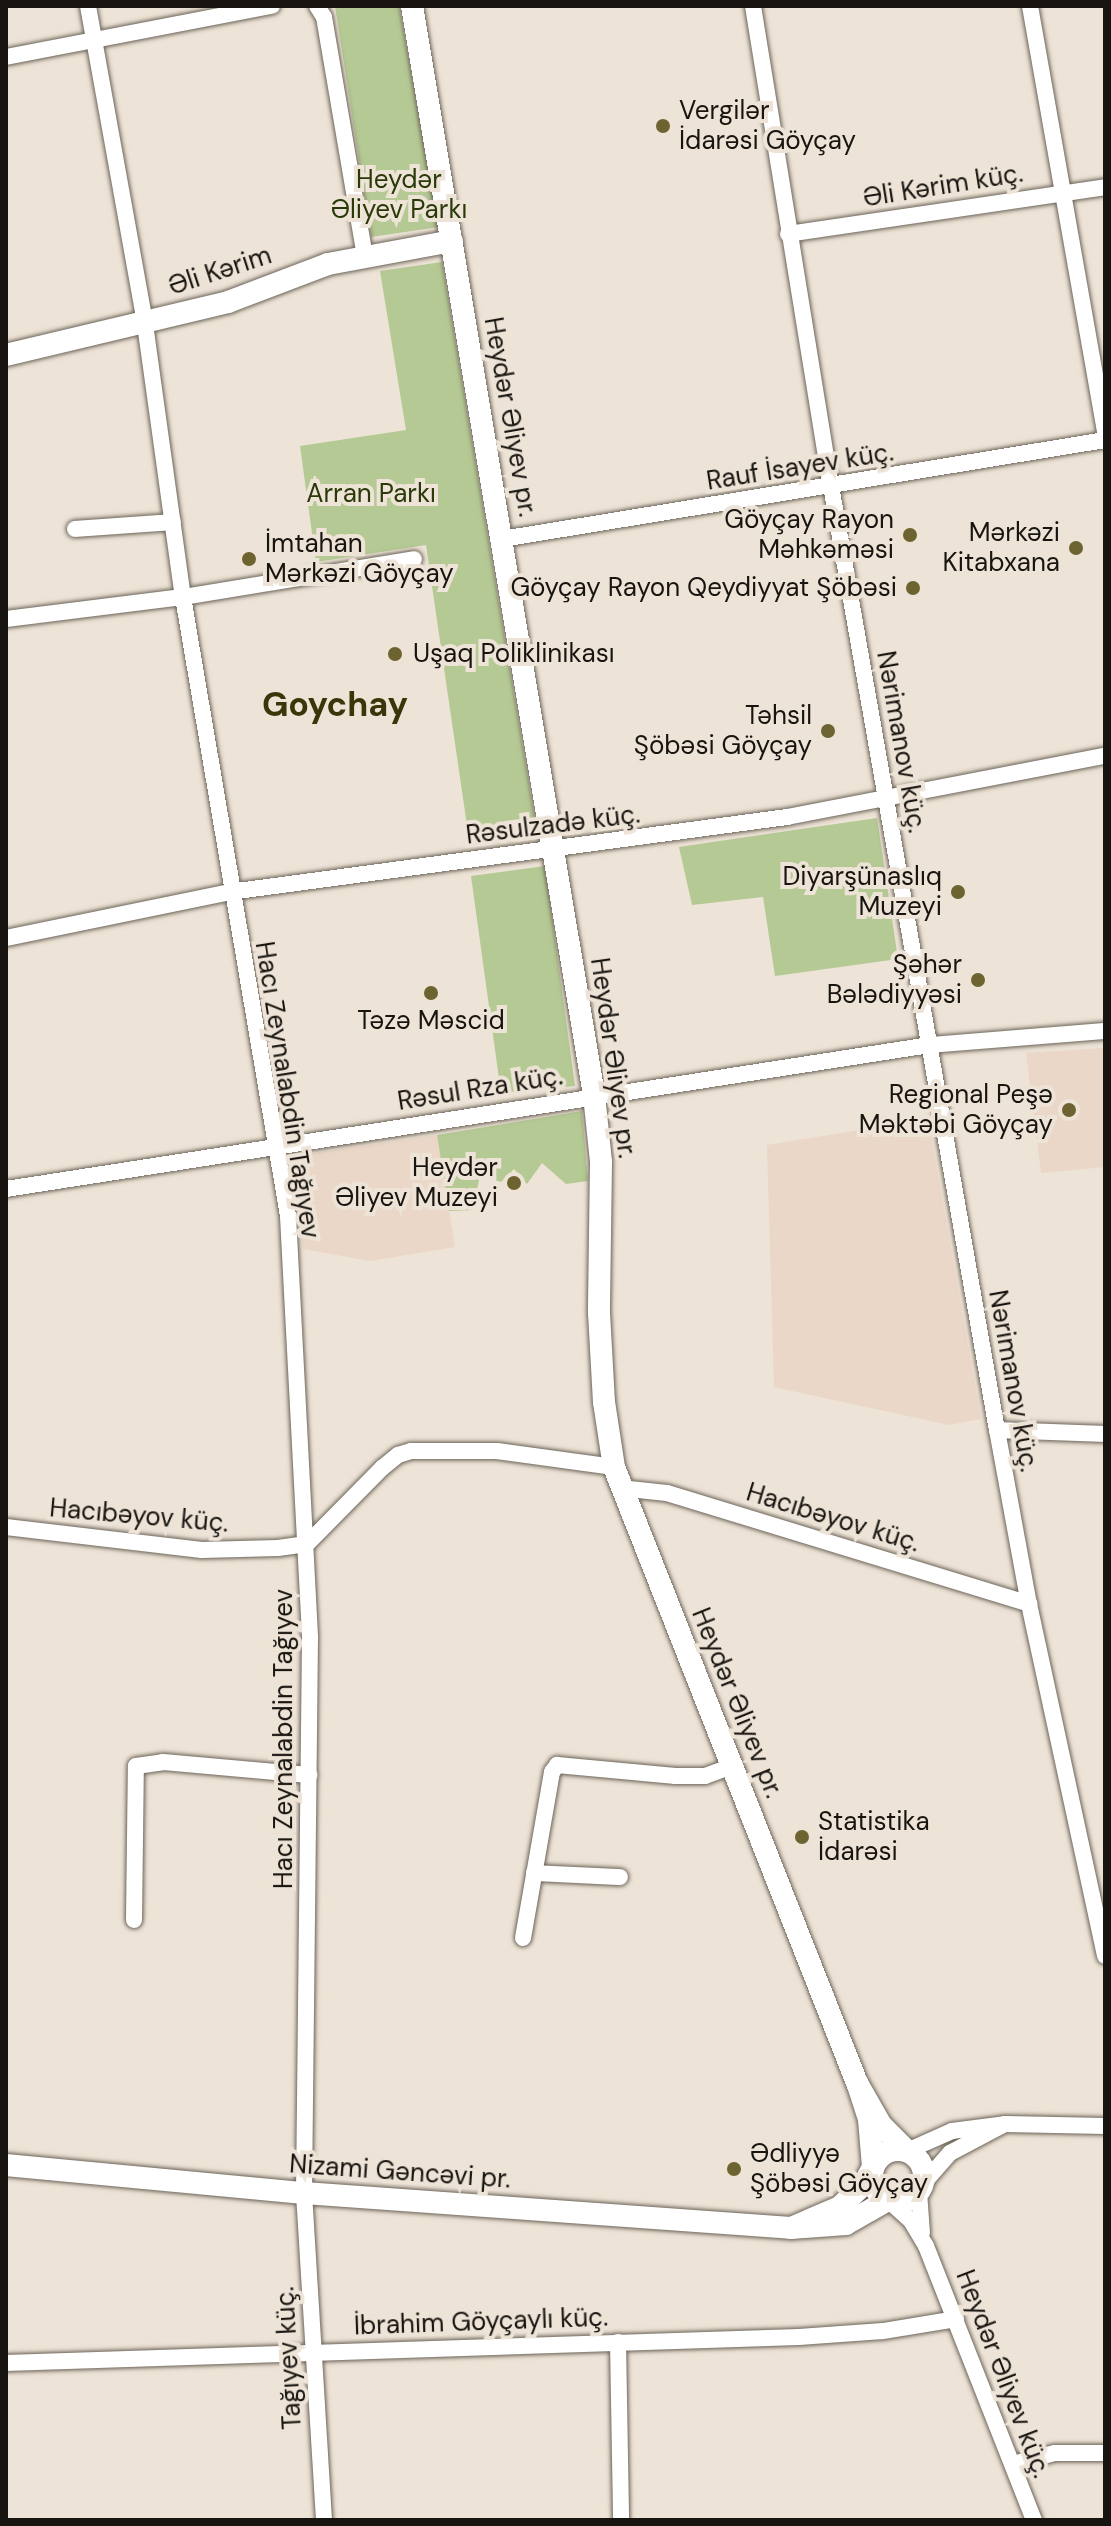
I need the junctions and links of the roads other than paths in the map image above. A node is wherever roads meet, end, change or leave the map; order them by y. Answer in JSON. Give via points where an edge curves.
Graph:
{"nodes":[{"id":1,"x":88,"y":6,"type":"edge"},
{"id":2,"x":272,"y":6,"type":"edge"},
{"id":3,"x":317,"y":6,"type":"edge"},
{"id":4,"x":412,"y":6,"type":"edge"},
{"id":5,"x":753,"y":6,"type":"edge"},
{"id":6,"x":1030,"y":6,"type":"edge"},
{"id":7,"x":93,"y":42,"type":"junction"},
{"id":8,"x":6,"y":57,"type":"edge"},
{"id":9,"x":1105,"y":187,"type":"edge"},
{"id":10,"x":1062,"y":192,"type":"junction"},
{"id":11,"x":788,"y":234,"type":"junction"},
{"id":12,"x":452,"y":241,"type":"junction"},
{"id":13,"x":365,"y":257,"type":"junction"},
{"id":14,"x":145,"y":324,"type":"junction"},
{"id":15,"x":6,"y":355,"type":"edge"},
{"id":16,"x":1105,"y":431,"type":"edge"},
{"id":17,"x":1105,"y":440,"type":"edge"},
{"id":18,"x":831,"y":486,"type":"junction"},
{"id":19,"x":173,"y":522,"type":"junction"},
{"id":20,"x":75,"y":529,"type":"dead end"},
{"id":21,"x":502,"y":539,"type":"junction"},
{"id":22,"x":414,"y":559,"type":"dead end"},
{"id":23,"x":183,"y":597,"type":"junction"},
{"id":24,"x":6,"y":619,"type":"edge"},
{"id":25,"x":1105,"y":756,"type":"edge"},
{"id":26,"x":888,"y":799,"type":"junction"},
{"id":27,"x":552,"y":850,"type":"junction"},
{"id":28,"x":230,"y":892,"type":"junction"},
{"id":29,"x":6,"y":938,"type":"edge"},
{"id":30,"x":1105,"y":1031,"type":"edge"},
{"id":31,"x":930,"y":1045,"type":"junction"},
{"id":32,"x":594,"y":1095,"type":"junction"},
{"id":33,"x":278,"y":1146,"type":"junction"},
{"id":34,"x":6,"y":1189,"type":"edge"},
{"id":35,"x":997,"y":1430,"type":"junction"},
{"id":36,"x":1105,"y":1434,"type":"edge"},
{"id":37,"x":617,"y":1477,"type":"junction"},
{"id":38,"x":6,"y":1527,"type":"edge"},
{"id":39,"x":307,"y":1544,"type":"junction"},
{"id":40,"x":1029,"y":1604,"type":"junction"},
{"id":41,"x":732,"y":1766,"type":"junction"},
{"id":42,"x":309,"y":1775,"type":"junction"},
{"id":43,"x":534,"y":1873,"type":"junction"},
{"id":44,"x":620,"y":1877,"type":"dead end"},
{"id":45,"x":134,"y":1920,"type":"dead end"},
{"id":46,"x":523,"y":1938,"type":"dead end"},
{"id":47,"x":1105,"y":1956,"type":"edge"},
{"id":48,"x":857,"y":2083,"type":"junction"},
{"id":49,"x":1005,"y":2124,"type":"junction"},
{"id":50,"x":1105,"y":2126,"type":"edge"},
{"id":51,"x":907,"y":2151,"type":"junction"},
{"id":52,"x":6,"y":2165,"type":"edge"},
{"id":53,"x":873,"y":2167,"type":"junction"},
{"id":54,"x":920,"y":2188,"type":"junction"},
{"id":55,"x":304,"y":2193,"type":"junction"},
{"id":56,"x":888,"y":2200,"type":"junction"},
{"id":57,"x":791,"y":2228,"type":"junction"},
{"id":58,"x":926,"y":2246,"type":"junction"},
{"id":59,"x":956,"y":2319,"type":"junction"},
{"id":60,"x":618,"y":2342,"type":"junction"},
{"id":61,"x":312,"y":2351,"type":"junction"},
{"id":62,"x":6,"y":2363,"type":"edge"},
{"id":63,"x":1105,"y":2453,"type":"edge"},
{"id":64,"x":1013,"y":2464,"type":"junction"},
{"id":65,"x":324,"y":2520,"type":"edge"},
{"id":66,"x":621,"y":2520,"type":"edge"},
{"id":67,"x":1034,"y":2520,"type":"edge"}],
"edges":[{"from":1,"to":7,"type":"street","name":"Hacı Zeynalabdin Tağıyev"},
{"from":2,"to":7,"type":"street"},
{"from":3,"to":13,"type":"street","via":[[324,17]]},
{"from":4,"to":12,"type":"main road","name":"Heydər Əliyev pr."},
{"from":5,"to":11,"type":"street","name":"Nərimanov küç."},
{"from":6,"to":10,"type":"street"},
{"from":7,"to":8,"type":"street"},
{"from":7,"to":14,"type":"street","name":"Hacı Zeynalabdin Tağıyev"},
{"from":9,"to":10,"type":"street","name":"Əli Kərim küç."},
{"from":10,"to":11,"type":"street","name":"Əli Kərim küç."},
{"from":10,"to":16,"type":"street"},
{"from":11,"to":18,"type":"street","name":"Nərimanov küç."},
{"from":12,"to":13,"type":"main road","name":"Əli Kərim"},
{"from":12,"to":21,"type":"main road","name":"Heydər Əliyev pr."},
{"from":13,"to":14,"type":"main road","name":"Əli Kərim"},
{"from":14,"to":15,"type":"main road","name":"Əli Kərim"},
{"from":14,"to":19,"type":"street","name":"Hacı Zeynalabdin Tağıyev"},
{"from":17,"to":18,"type":"street","name":"Rauf İsayev küç."},
{"from":18,"to":21,"type":"street","name":"Rauf İsayev küç."},
{"from":18,"to":26,"type":"street","name":"Nərimanov küç."},
{"from":19,"to":20,"type":"street"},
{"from":19,"to":23,"type":"street","name":"Hacı Zeynalabdin Tağıyev"},
{"from":21,"to":27,"type":"main road","name":"Heydər Əliyev pr."},
{"from":22,"to":23,"type":"street"},
{"from":23,"to":24,"type":"street"},
{"from":23,"to":28,"type":"street","name":"Hacı Zeynalabdin Tağıyev"},
{"from":25,"to":26,"type":"street","name":"Rəsulzadə küç."},
{"from":26,"to":27,"type":"street","name":"Rəsulzadə küç."},
{"from":26,"to":31,"type":"street","name":"Nərimanov küç."},
{"from":27,"to":28,"type":"street","name":"Rəsulzadə küç."},
{"from":27,"to":32,"type":"main road","name":"Heydər Əliyev pr."},
{"from":28,"to":29,"type":"street","name":"Rəsulzadə küç."},
{"from":28,"to":33,"type":"street","name":"Hacı Zeynalabdin Tağıyev"},
{"from":30,"to":31,"type":"street","name":"Rəsul Rza küç."},
{"from":31,"to":32,"type":"street","name":"Rəsul Rza küç."},
{"from":31,"to":35,"type":"street","name":"Nərimanov küç."},
{"from":32,"to":33,"type":"street","name":"Rəsul Rza küç."},
{"from":32,"to":37,"type":"main road","name":"Heydər Əliyev pr.","via":[[601,1162],[604,1402]]},
{"from":33,"to":34,"type":"street","name":"Rəsul Rza küç."},
{"from":33,"to":39,"type":"street","name":"Hacı Zeynalabdin Tağıyev","via":[[288,1216]]},
{"from":35,"to":36,"type":"street"},
{"from":35,"to":40,"type":"street","name":"Nərimanov küç."},
{"from":37,"to":39,"type":"street","name":"Hacıbəyov küç.","via":[[497,1451],[411,1451],[382,1468]]},
{"from":37,"to":40,"type":"street","name":"Hacıbəyov küç."},
{"from":37,"to":41,"type":"main road","name":"Heydər Əliyev pr."},
{"from":38,"to":39,"type":"street","name":"Hacıbəyov küç.","via":[[202,1550]]},
{"from":39,"to":42,"type":"street","name":"Hacı Zeynalabdin Tağıyev"},
{"from":40,"to":47,"type":"street","name":"Nərimanov küç."},
{"from":41,"to":43,"type":"street","via":[[705,1776],[675,1776],[557,1765]]},
{"from":41,"to":48,"type":"main road","name":"Heydər Əliyev pr."},
{"from":42,"to":45,"type":"street","via":[[163,1762],[136,1766]]},
{"from":42,"to":55,"type":"street","name":"Hacı Zeynalabdin Tağıyev"},
{"from":43,"to":44,"type":"street"},
{"from":43,"to":46,"type":"street"},
{"from":48,"to":51,"type":"main road","via":[[881,2125]]},
{"from":48,"to":53,"type":"main road","via":[[869,2119]]},
{"from":49,"to":50,"type":"street"},
{"from":49,"to":51,"type":"street","via":[[952,2131]]},
{"from":49,"to":54,"type":"street","via":[[950,2153]]},
{"from":51,"to":53,"type":"main road","via":[[889,2151]]},
{"from":51,"to":54,"type":"main road","via":[[920,2162]]},
{"from":52,"to":55,"type":"main road","name":"Nizami Gəncəvi pr."},
{"from":53,"to":56,"type":"main road","via":[[876,2190]]},
{"from":53,"to":57,"type":"main road","via":[[840,2207]]},
{"from":54,"to":56,"type":"main road","via":[[907,2201]]},
{"from":54,"to":58,"type":"street","via":[[918,2212]]},
{"from":55,"to":57,"type":"main road","name":"Nizami Gəncəvi pr."},
{"from":55,"to":61,"type":"street","name":"Tağıyev küç."},
{"from":56,"to":57,"type":"main road","name":"Nizami Gəncəvi pr.","via":[[846,2224]]},
{"from":56,"to":58,"type":"street","via":[[904,2212]]},
{"from":58,"to":59,"type":"street","name":"Heydər Əliyev küç."},
{"from":59,"to":60,"type":"street","name":"İbrahim Göyçaylı küç.","via":[[799,2337]]},
{"from":59,"to":64,"type":"street","name":"Heydər Əliyev küç."},
{"from":60,"to":61,"type":"street","name":"İbrahim Göyçaylı küç."},
{"from":60,"to":66,"type":"street"},
{"from":61,"to":62,"type":"street","name":"İbrahim Göyçaylı küç."},
{"from":61,"to":65,"type":"street","name":"Tağıyev küç."},
{"from":63,"to":64,"type":"street","via":[[1055,2453]]},
{"from":64,"to":67,"type":"street","name":"Heydər Əliyev küç."}]}
